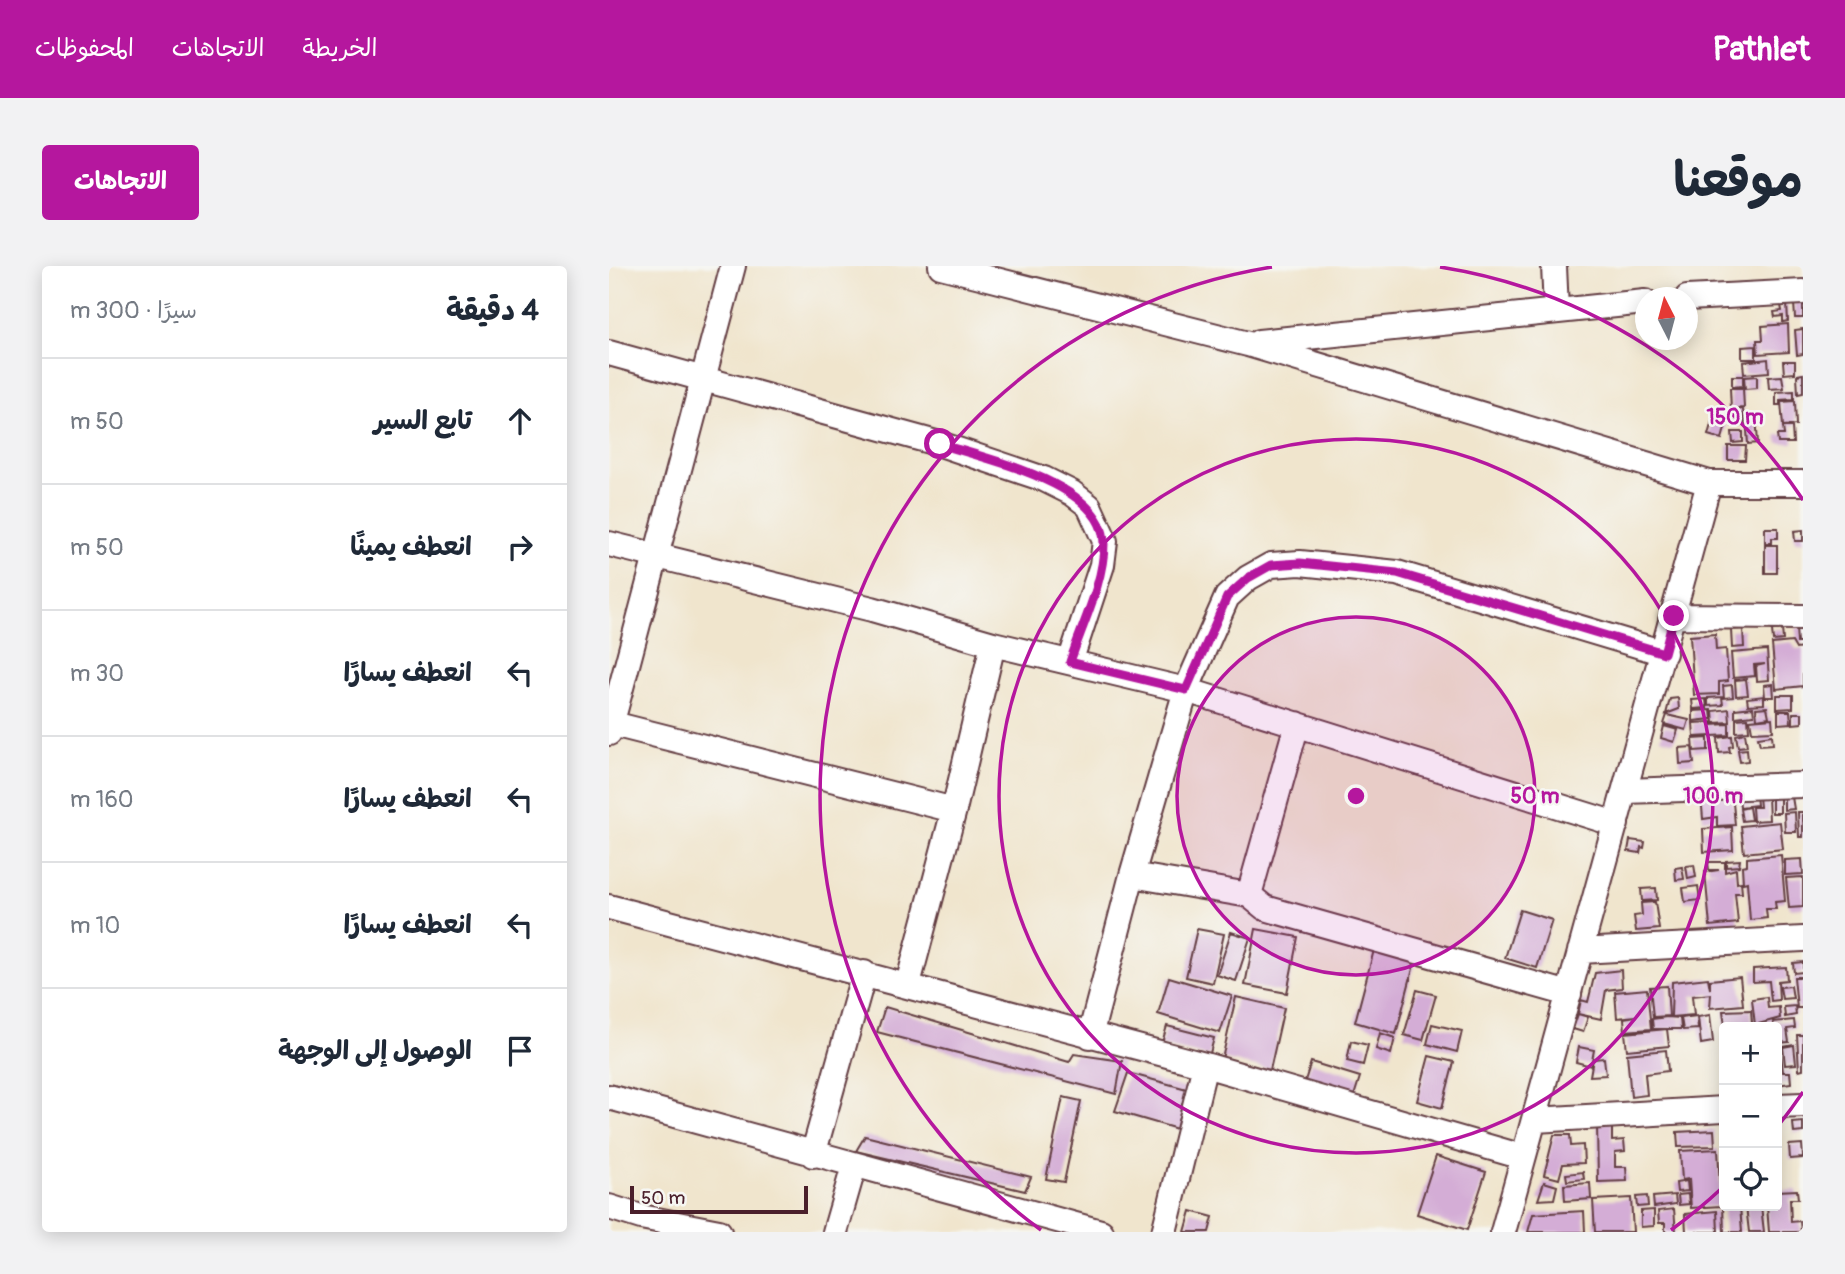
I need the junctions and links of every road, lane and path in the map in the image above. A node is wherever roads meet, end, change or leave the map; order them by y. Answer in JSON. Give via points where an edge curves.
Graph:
{"nodes":[{"id":1,"x":733,"y":266,"type":"edge"},
{"id":2,"x":941,"y":266,"type":"edge"},
{"id":3,"x":1554,"y":266,"type":"edge"},
{"id":4,"x":1803,"y":292,"type":"edge"},
{"id":5,"x":1698,"y":297,"type":"edge"},
{"id":6,"x":1635,"y":303,"type":"edge"},
{"id":7,"x":1556,"y":310,"type":"junction"},
{"id":8,"x":1248,"y":344,"type":"junction"},
{"id":9,"x":609,"y":353,"type":"edge"},
{"id":10,"x":702,"y":378,"type":"junction"},
{"id":11,"x":1709,"y":483,"type":"junction"},
{"id":12,"x":1803,"y":483,"type":"edge"},
{"id":13,"x":609,"y":544,"type":"edge"},
{"id":14,"x":655,"y":557,"type":"junction"},
{"id":15,"x":1674,"y":616,"type":"junction"},
{"id":16,"x":1803,"y":617,"type":"edge"},
{"id":17,"x":993,"y":644,"type":"junction"},
{"id":18,"x":1664,"y":653,"type":"junction"},
{"id":19,"x":1070,"y":662,"type":"junction"},
{"id":20,"x":1186,"y":690,"type":"junction"},
{"id":21,"x":1297,"y":724,"type":"junction"},
{"id":22,"x":610,"y":726,"type":"edge"},
{"id":23,"x":1803,"y":785,"type":"edge"},
{"id":24,"x":1625,"y":790,"type":"junction"},
{"id":25,"x":954,"y":810,"type":"junction"},
{"id":26,"x":1616,"y":824,"type":"junction"},
{"id":27,"x":1132,"y":875,"type":"junction"},
{"id":28,"x":1249,"y":895,"type":"junction"},
{"id":29,"x":609,"y":907,"type":"edge"},
{"id":30,"x":1803,"y":939,"type":"edge"},
{"id":31,"x":1580,"y":951,"type":"junction"},
{"id":32,"x":864,"y":973,"type":"junction"},
{"id":33,"x":908,"y":984,"type":"junction"},
{"id":34,"x":1569,"y":994,"type":"junction"},
{"id":35,"x":1090,"y":1036,"type":"junction"},
{"id":36,"x":1205,"y":1065,"type":"junction"},
{"id":37,"x":609,"y":1097,"type":"edge"},
{"id":38,"x":1803,"y":1105,"type":"edge"},
{"id":39,"x":1782,"y":1106,"type":"edge"},
{"id":40,"x":1719,"y":1109,"type":"edge"},
{"id":41,"x":1535,"y":1120,"type":"junction"},
{"id":42,"x":813,"y":1155,"type":"junction"},
{"id":43,"x":1524,"y":1157,"type":"junction"},
{"id":44,"x":854,"y":1167,"type":"junction"},
{"id":45,"x":609,"y":1207,"type":"edge"},
{"id":46,"x":1028,"y":1223,"type":"edge"},
{"id":47,"x":639,"y":1224,"type":"edge"},
{"id":48,"x":719,"y":1232,"type":"edge"},
{"id":49,"x":835,"y":1232,"type":"edge"},
{"id":50,"x":1101,"y":1232,"type":"edge"},
{"id":51,"x":1164,"y":1232,"type":"edge"},
{"id":52,"x":1503,"y":1232,"type":"edge"}],
"edges":[{"from":1,"to":10,"type":"street"},
{"from":2,"to":8,"type":"street"},
{"from":3,"to":7,"type":"street"},
{"from":4,"to":5,"type":"street"},
{"from":6,"to":7,"type":"street"},
{"from":7,"to":8,"type":"street"},
{"from":8,"to":11,"type":"street"},
{"from":9,"to":10,"type":"street"},
{"from":10,"to":14,"type":"street"},
{"from":10,"to":19,"type":"street","via":[[940,444],[1044,479],[1089,506],[1105,541],[1102,565]]},
{"from":11,"to":12,"type":"street"},
{"from":11,"to":15,"type":"street"},
{"from":13,"to":14,"type":"street"},
{"from":14,"to":17,"type":"street","via":[[872,608]]},
{"from":14,"to":22,"type":"street"},
{"from":15,"to":16,"type":"street"},
{"from":15,"to":18,"type":"street"},
{"from":17,"to":19,"type":"street"},
{"from":17,"to":25,"type":"street"},
{"from":18,"to":20,"type":"street","via":[[1397,573],[1300,563],[1271,565],[1227,597]]},
{"from":18,"to":24,"type":"street"},
{"from":19,"to":20,"type":"street"},
{"from":20,"to":21,"type":"street"},
{"from":20,"to":27,"type":"street"},
{"from":21,"to":26,"type":"street"},
{"from":21,"to":28,"type":"street"},
{"from":22,"to":25,"type":"street"},
{"from":23,"to":24,"type":"street"},
{"from":24,"to":26,"type":"street"},
{"from":25,"to":33,"type":"street"},
{"from":26,"to":31,"type":"street"},
{"from":27,"to":28,"type":"street"},
{"from":27,"to":35,"type":"street"},
{"from":28,"to":34,"type":"street","via":[[1265,908]]},
{"from":29,"to":32,"type":"street"},
{"from":30,"to":31,"type":"street"},
{"from":31,"to":34,"type":"street"},
{"from":32,"to":33,"type":"street"},
{"from":32,"to":42,"type":"street"},
{"from":33,"to":35,"type":"street"},
{"from":34,"to":41,"type":"street"},
{"from":35,"to":36,"type":"street"},
{"from":36,"to":43,"type":"street"},
{"from":36,"to":51,"type":"street"},
{"from":37,"to":42,"type":"street"},
{"from":38,"to":39,"type":"street"},
{"from":40,"to":41,"type":"street"},
{"from":41,"to":43,"type":"street"},
{"from":42,"to":44,"type":"street"},
{"from":43,"to":52,"type":"street"},
{"from":44,"to":46,"type":"street"},
{"from":44,"to":49,"type":"street"},
{"from":45,"to":47,"type":"street"},
{"from":46,"to":50,"type":"street"},
{"from":47,"to":48,"type":"street"}]}
